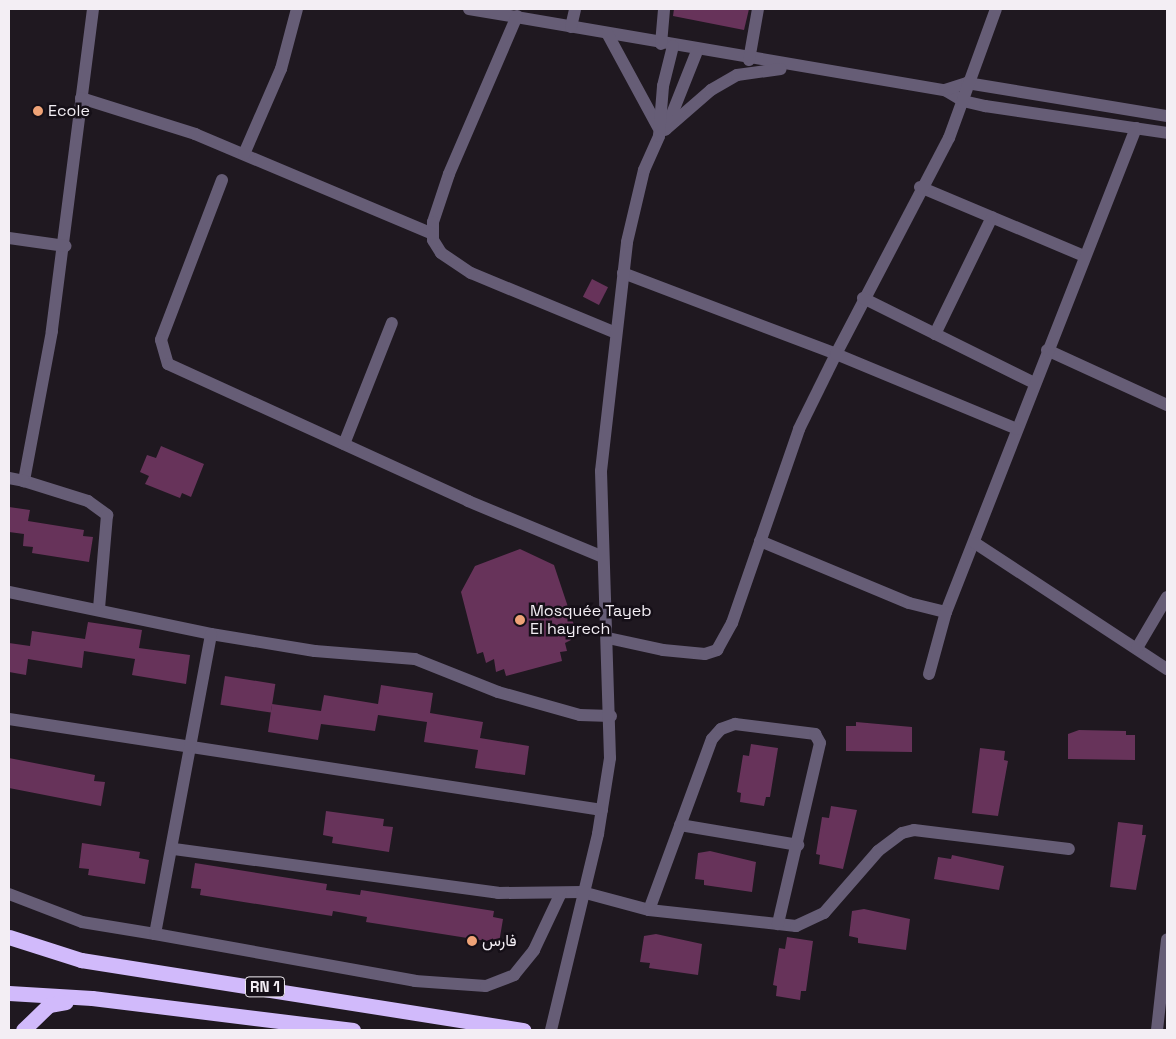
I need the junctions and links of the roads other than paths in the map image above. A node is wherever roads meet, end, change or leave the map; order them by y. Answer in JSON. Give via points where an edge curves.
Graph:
{"nodes":[{"id":1,"x":93,"y":9,"type":"edge"},
{"id":2,"x":297,"y":9,"type":"edge"},
{"id":3,"x":469,"y":9,"type":"edge"},
{"id":4,"x":575,"y":9,"type":"edge"},
{"id":5,"x":664,"y":9,"type":"edge"},
{"id":6,"x":758,"y":9,"type":"edge"},
{"id":7,"x":996,"y":9,"type":"edge"},
{"id":8,"x":517,"y":16,"type":"junction"},
{"id":9,"x":571,"y":27,"type":"junction"},
{"id":10,"x":607,"y":33,"type":"junction"},
{"id":11,"x":667,"y":45,"type":"junction"},
{"id":12,"x":697,"y":51,"type":"junction"},
{"id":13,"x":749,"y":60,"type":"junction"},
{"id":14,"x":805,"y":66,"type":"junction"},
{"id":15,"x":967,"y":83,"type":"junction"},
{"id":16,"x":945,"y":90,"type":"junction"},
{"id":17,"x":81,"y":98,"type":"junction"},
{"id":18,"x":962,"y":101,"type":"junction"},
{"id":19,"x":1167,"y":116,"type":"edge"},
{"id":20,"x":1136,"y":128,"type":"junction"},
{"id":21,"x":661,"y":131,"type":"junction"},
{"id":22,"x":1167,"y":134,"type":"edge"},
{"id":23,"x":244,"y":154,"type":"junction"},
{"id":24,"x":222,"y":180,"type":"dead end"},
{"id":25,"x":920,"y":187,"type":"junction"},
{"id":26,"x":992,"y":217,"type":"junction"},
{"id":27,"x":433,"y":234,"type":"junction"},
{"id":28,"x":9,"y":238,"type":"edge"},
{"id":29,"x":65,"y":246,"type":"junction"},
{"id":30,"x":1084,"y":256,"type":"junction"},
{"id":31,"x":623,"y":273,"type":"junction"},
{"id":32,"x":863,"y":298,"type":"junction"},
{"id":33,"x":392,"y":322,"type":"dead end"},
{"id":34,"x":616,"y":333,"type":"junction"},
{"id":35,"x":935,"y":334,"type":"junction"},
{"id":36,"x":1046,"y":350,"type":"junction"},
{"id":37,"x":836,"y":354,"type":"junction"},
{"id":38,"x":1034,"y":383,"type":"junction"},
{"id":39,"x":1167,"y":405,"type":"edge"},
{"id":40,"x":1018,"y":429,"type":"junction"},
{"id":41,"x":344,"y":444,"type":"junction"},
{"id":42,"x":9,"y":478,"type":"edge"},
{"id":43,"x":24,"y":481,"type":"junction"},
{"id":44,"x":760,"y":541,"type":"junction"},
{"id":45,"x":975,"y":543,"type":"junction"},
{"id":46,"x":601,"y":556,"type":"junction"},
{"id":47,"x":9,"y":592,"type":"edge"},
{"id":48,"x":1167,"y":597,"type":"edge"},
{"id":49,"x":99,"y":608,"type":"junction"},
{"id":50,"x":946,"y":612,"type":"junction"},
{"id":51,"x":211,"y":634,"type":"junction"},
{"id":52,"x":608,"y":638,"type":"junction"},
{"id":53,"x":1137,"y":648,"type":"junction"},
{"id":54,"x":1167,"y":668,"type":"edge"},
{"id":55,"x":929,"y":674,"type":"dead end"},
{"id":56,"x":611,"y":716,"type":"junction"},
{"id":57,"x":9,"y":719,"type":"edge"},
{"id":58,"x":191,"y":748,"type":"junction"},
{"id":59,"x":602,"y":810,"type":"junction"},
{"id":60,"x":680,"y":825,"type":"junction"},
{"id":61,"x":798,"y":845,"type":"junction"},
{"id":62,"x":174,"y":849,"type":"junction"},
{"id":63,"x":1069,"y":849,"type":"dead end"},
{"id":64,"x":560,"y":892,"type":"junction"},
{"id":65,"x":582,"y":892,"type":"junction"},
{"id":66,"x":9,"y":894,"type":"edge"},
{"id":67,"x":648,"y":910,"type":"junction"},
{"id":68,"x":778,"y":924,"type":"junction"},
{"id":69,"x":155,"y":934,"type":"junction"},
{"id":70,"x":9,"y":937,"type":"edge"},
{"id":71,"x":1167,"y":940,"type":"edge"},
{"id":72,"x":9,"y":993,"type":"edge"},
{"id":73,"x":92,"y":998,"type":"junction"},
{"id":74,"x":1163,"y":1016,"type":"edge"},
{"id":75,"x":23,"y":1030,"type":"edge"},
{"id":76,"x":353,"y":1030,"type":"edge"},
{"id":77,"x":524,"y":1030,"type":"edge"},
{"id":78,"x":551,"y":1030,"type":"edge"},
{"id":79,"x":1157,"y":1030,"type":"edge"}],
"edges":[{"from":1,"to":17,"type":"street"},
{"from":2,"to":23,"type":"street","via":[[281,69]]},
{"from":3,"to":8,"type":"street"},
{"from":4,"to":9,"type":"street"},
{"from":5,"to":11,"type":"street"},
{"from":6,"to":13,"type":"street"},
{"from":7,"to":15,"type":"street"},
{"from":8,"to":9,"type":"street"},
{"from":8,"to":27,"type":"street","via":[[449,174]]},
{"from":9,"to":10,"type":"street"},
{"from":10,"to":11,"type":"street"},
{"from":10,"to":21,"type":"street"},
{"from":11,"to":12,"type":"street"},
{"from":11,"to":21,"type":"street"},
{"from":12,"to":13,"type":"street"},
{"from":12,"to":21,"type":"street"},
{"from":13,"to":14,"type":"street"},
{"from":14,"to":16,"type":"street"},
{"from":14,"to":21,"type":"street","via":[[737,75],[711,90]]},
{"from":15,"to":16,"type":"street"},
{"from":15,"to":18,"type":"street"},
{"from":15,"to":19,"type":"street"},
{"from":16,"to":18,"type":"street"},
{"from":17,"to":23,"type":"street"},
{"from":17,"to":29,"type":"street"},
{"from":18,"to":20,"type":"street"},
{"from":18,"to":25,"type":"street","via":[[949,138]]},
{"from":20,"to":22,"type":"street"},
{"from":20,"to":30,"type":"street"},
{"from":21,"to":31,"type":"street","via":[[633,214]]},
{"from":23,"to":27,"type":"street"},
{"from":24,"to":41,"type":"street","via":[[161,340],[168,364]]},
{"from":25,"to":26,"type":"street"},
{"from":25,"to":32,"type":"street"},
{"from":26,"to":30,"type":"street"},
{"from":26,"to":35,"type":"street"},
{"from":27,"to":34,"type":"street","via":[[441,253],[471,273]]},
{"from":28,"to":29,"type":"street"},
{"from":29,"to":43,"type":"street"},
{"from":30,"to":36,"type":"street"},
{"from":31,"to":34,"type":"street"},
{"from":31,"to":37,"type":"street"},
{"from":32,"to":35,"type":"street"},
{"from":32,"to":37,"type":"street"},
{"from":33,"to":41,"type":"street"},
{"from":34,"to":46,"type":"street","via":[[601,470]]},
{"from":35,"to":38,"type":"street"},
{"from":36,"to":38,"type":"street"},
{"from":36,"to":39,"type":"street"},
{"from":37,"to":40,"type":"street"},
{"from":37,"to":44,"type":"street","via":[[799,428]]},
{"from":38,"to":40,"type":"street"},
{"from":40,"to":45,"type":"street"},
{"from":41,"to":46,"type":"street"},
{"from":42,"to":43,"type":"street"},
{"from":43,"to":49,"type":"street","via":[[88,501],[107,515]]},
{"from":44,"to":50,"type":"street","via":[[909,602]]},
{"from":44,"to":52,"type":"street","via":[[732,623],[717,650],[705,654],[663,650]]},
{"from":45,"to":50,"type":"street"},
{"from":45,"to":53,"type":"street"},
{"from":46,"to":52,"type":"street"},
{"from":47,"to":49,"type":"street"},
{"from":48,"to":53,"type":"street"},
{"from":49,"to":51,"type":"street"},
{"from":50,"to":55,"type":"street"},
{"from":51,"to":56,"type":"street","via":[[314,651],[415,660],[580,715]]},
{"from":51,"to":58,"type":"street"},
{"from":52,"to":56,"type":"street"},
{"from":53,"to":54,"type":"street"},
{"from":56,"to":59,"type":"street","via":[[610,758]]},
{"from":57,"to":58,"type":"street"},
{"from":58,"to":59,"type":"street"},
{"from":58,"to":62,"type":"street"},
{"from":59,"to":65,"type":"street"},
{"from":60,"to":61,"type":"street"},
{"from":60,"to":61,"type":"street","via":[[712,739],[721,729],[735,724],[815,734],[820,752]]},
{"from":60,"to":67,"type":"street"},
{"from":61,"to":68,"type":"street"},
{"from":62,"to":64,"type":"street","via":[[498,893]]},
{"from":62,"to":69,"type":"street"},
{"from":63,"to":68,"type":"street","via":[[914,830],[902,833],[878,851],[824,913],[809,923]]},
{"from":64,"to":65,"type":"street"},
{"from":64,"to":69,"type":"street","via":[[534,950],[514,975],[486,986],[415,981]]},
{"from":65,"to":67,"type":"street"},
{"from":65,"to":78,"type":"street"},
{"from":66,"to":69,"type":"street","via":[[82,922]]},
{"from":67,"to":68,"type":"street"},
{"from":70,"to":77,"type":"highway","number":"RN 1","via":[[81,960]]},
{"from":71,"to":74,"type":"street"},
{"from":72,"to":73,"type":"highway","number":"RN 1"},
{"from":73,"to":75,"type":"highway","via":[[49,1005]]},
{"from":73,"to":76,"type":"highway","number":"RN 1"},
{"from":74,"to":79,"type":"street"}]}
